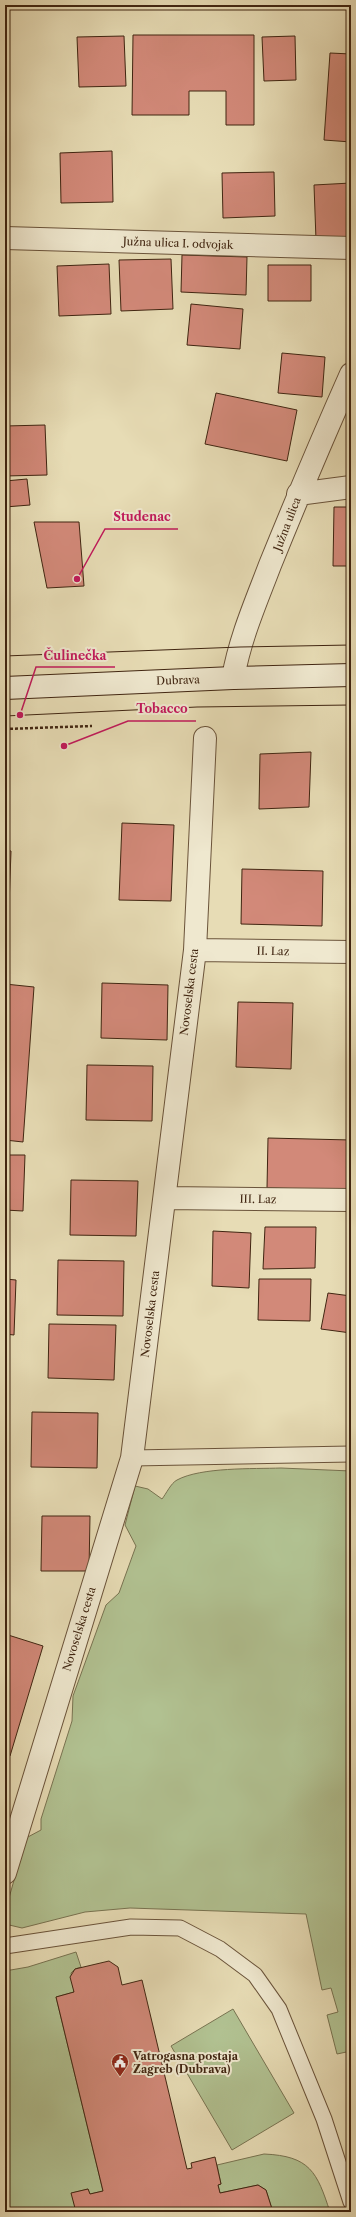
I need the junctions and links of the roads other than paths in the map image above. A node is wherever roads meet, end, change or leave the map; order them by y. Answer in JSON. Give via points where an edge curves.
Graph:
{"nodes":[{"id":1,"x":5,"y":238,"type":"edge"},
{"id":2,"x":351,"y":248,"type":"edge"},
{"id":3,"x":351,"y":374,"type":"edge"},
{"id":4,"x":351,"y":487,"type":"edge"},
{"id":5,"x":298,"y":494,"type":"junction"},
{"id":6,"x":351,"y":675,"type":"edge"},
{"id":7,"x":233,"y":678,"type":"junction"},
{"id":8,"x":5,"y":688,"type":"edge"},
{"id":9,"x":205,"y":738,"type":"dead end"},
{"id":10,"x":195,"y":950,"type":"junction"},
{"id":11,"x":351,"y":952,"type":"edge"},
{"id":12,"x":165,"y":1198,"type":"junction"},
{"id":13,"x":351,"y":1200,"type":"edge"},
{"id":14,"x":351,"y":1454,"type":"edge"},
{"id":15,"x":132,"y":1458,"type":"junction"},
{"id":16,"x":5,"y":1873,"type":"edge"},
{"id":17,"x":5,"y":1946,"type":"edge"},
{"id":18,"x":351,"y":2202,"type":"edge"}],
"edges":[{"from":1,"to":2,"type":"street","name":"Južna ulica I. odvojak"},
{"from":3,"to":5,"type":"street","name":"Južna ulica"},
{"from":4,"to":5,"type":"street"},
{"from":5,"to":7,"type":"street","name":"Južna ulica","via":[[245,631]]},
{"from":6,"to":7,"type":"street","name":"Dubrava"},
{"from":7,"to":8,"type":"street","name":"Dubrava"},
{"from":9,"to":10,"type":"street","name":"Novoselska cesta"},
{"from":10,"to":11,"type":"street","name":"II. Laz"},
{"from":10,"to":12,"type":"street","name":"Novoselska cesta"},
{"from":12,"to":13,"type":"street","name":"III. Laz"},
{"from":12,"to":15,"type":"street","name":"Novoselska cesta"},
{"from":14,"to":15,"type":"lane"},
{"from":15,"to":16,"type":"street","name":"Novoselska cesta"},
{"from":17,"to":18,"type":"lane","via":[[130,1927],[180,1928],[220,1949],[255,1975],[280,2009],[324,2119]]}]}
